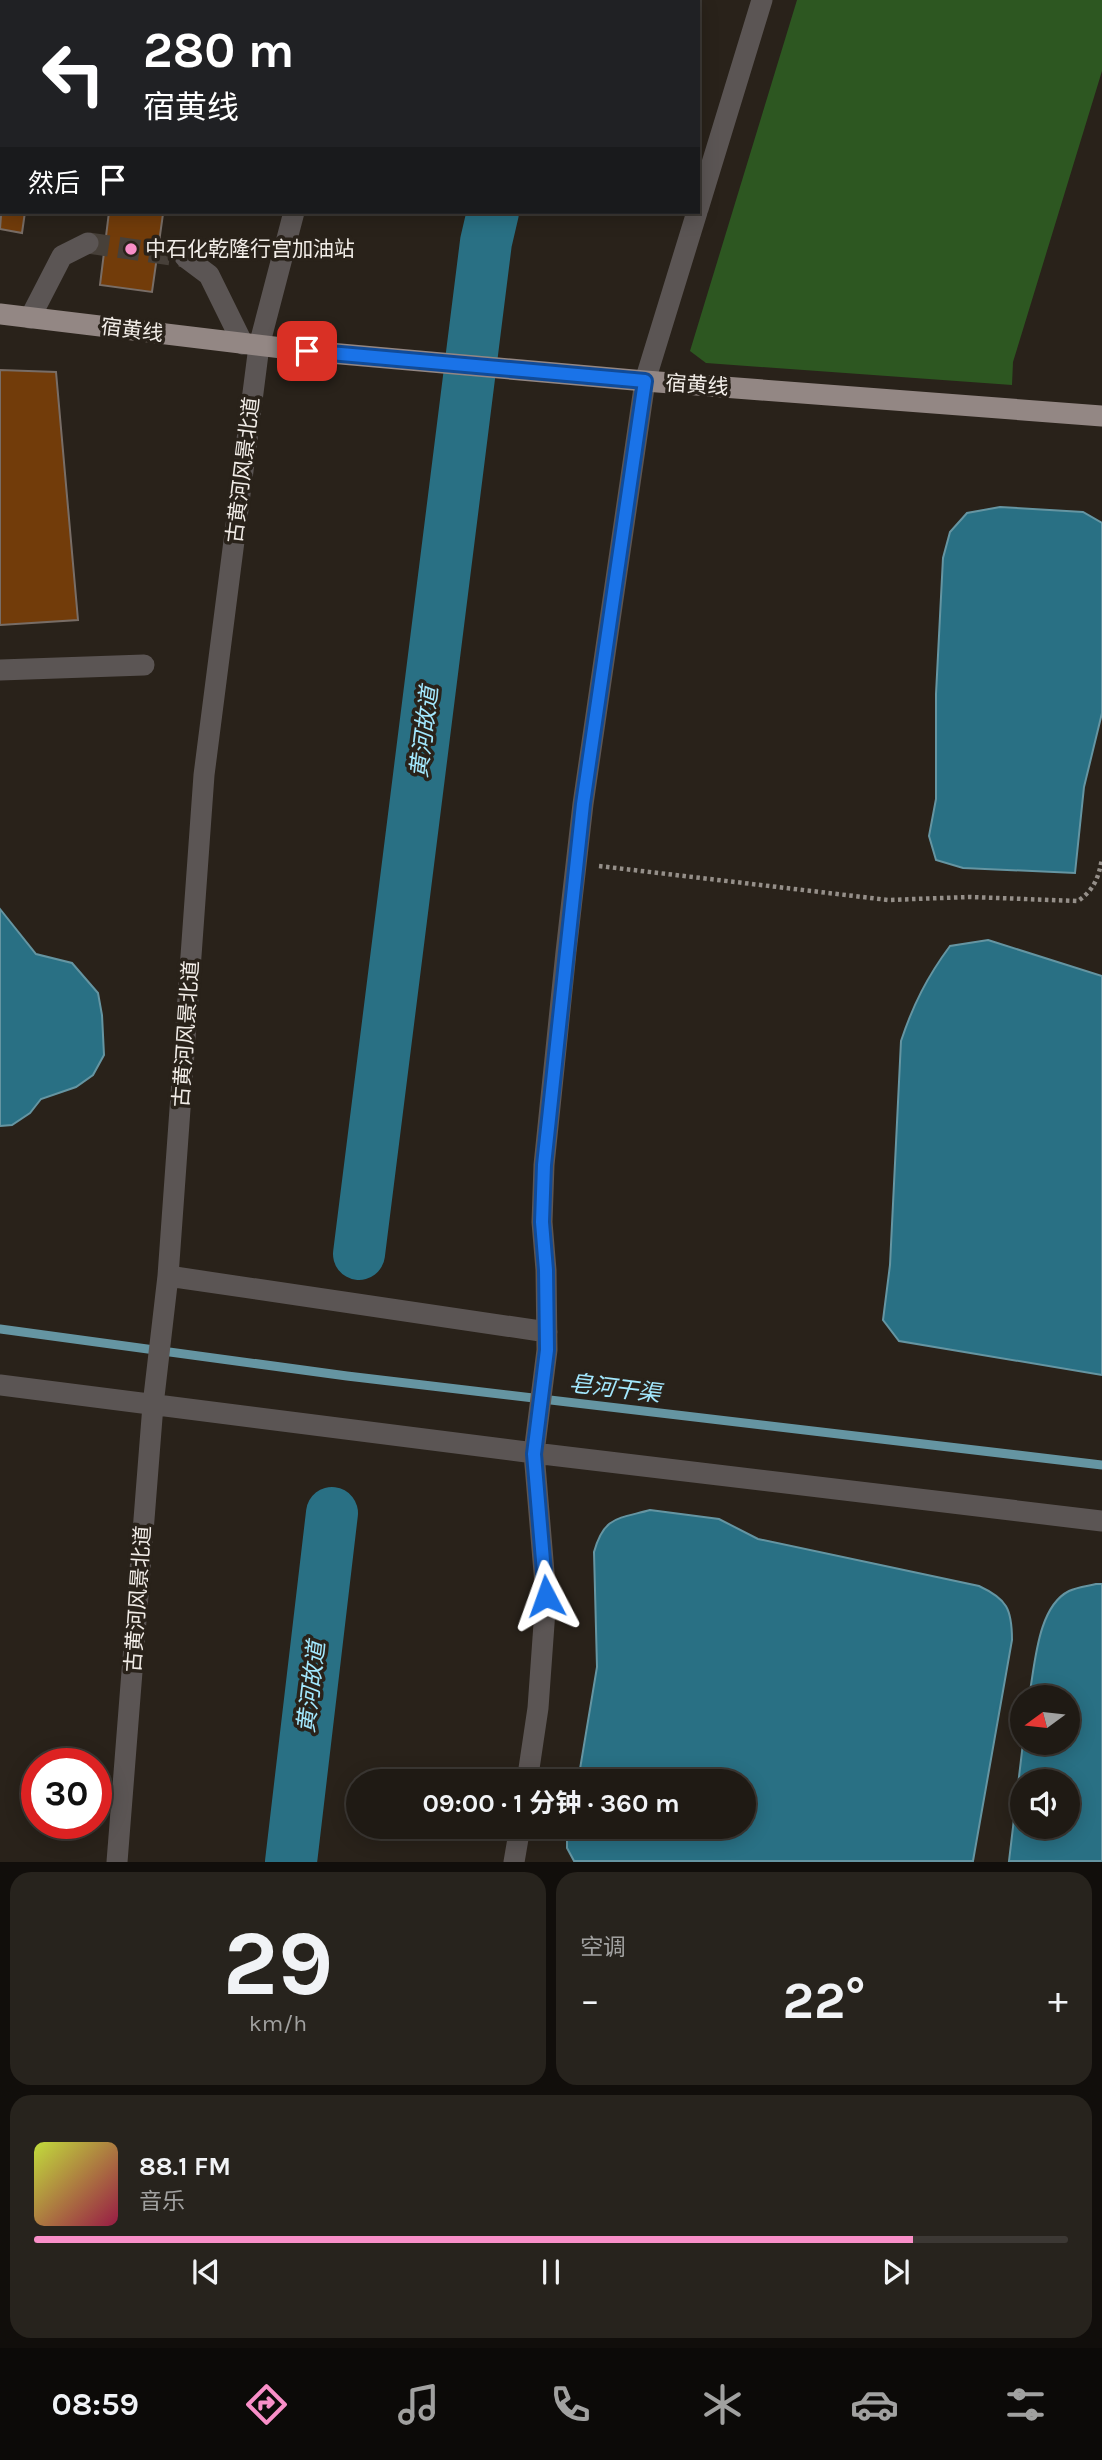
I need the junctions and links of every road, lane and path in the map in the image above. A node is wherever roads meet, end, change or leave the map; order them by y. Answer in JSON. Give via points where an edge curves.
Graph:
{"nodes":[{"id":1,"x":762,"y":0,"type":"edge"},
{"id":2,"x":700,"y":203,"type":"edge"},
{"id":3,"x":293,"y":214,"type":"edge"},
{"id":4,"x":697,"y":214,"type":"edge"},
{"id":5,"x":88,"y":243,"type":"tunnel mouth"},
{"id":6,"x":185,"y":257,"type":"tunnel mouth"},
{"id":7,"x":0,"y":314,"type":"edge"},
{"id":8,"x":30,"y":318,"type":"junction"},
{"id":9,"x":251,"y":345,"type":"junction"},
{"id":10,"x":641,"y":381,"type":"junction"},
{"id":11,"x":1102,"y":416,"type":"edge"},
{"id":12,"x":144,"y":665,"type":"dead end"},
{"id":13,"x":0,"y":670,"type":"edge"},
{"id":14,"x":1102,"y":858,"type":"edge"},
{"id":15,"x":577,"y":863,"type":"junction"},
{"id":16,"x":168,"y":1276,"type":"junction"},
{"id":17,"x":547,"y":1332,"type":"junction"},
{"id":18,"x":0,"y":1385,"type":"edge"},
{"id":19,"x":155,"y":1395,"type":"junction"},
{"id":20,"x":534,"y":1454,"type":"junction"},
{"id":21,"x":1102,"y":1521,"type":"edge"},
{"id":22,"x":529,"y":1769,"type":"edge"},
{"id":23,"x":518,"y":1839,"type":"edge"},
{"id":24,"x":117,"y":1861,"type":"edge"},
{"id":25,"x":514,"y":1861,"type":"edge"}],
"edges":[{"from":1,"to":2,"type":"street"},
{"from":3,"to":9,"type":"street","name":"古黄河风景北道"},
{"from":4,"to":10,"type":"street"},
{"from":5,"to":8,"type":"street","via":[[62,256]]},
{"from":6,"to":9,"type":"street","via":[[209,275]]},
{"from":7,"to":8,"type":"main road","name":"宿黄线"},
{"from":8,"to":9,"type":"main road","name":"宿黄线"},
{"from":9,"to":10,"type":"main road","name":"宿黄线"},
{"from":9,"to":16,"type":"street","name":"古黄河风景北道","via":[[204,775]]},
{"from":10,"to":11,"type":"main road","name":"宿黄线"},
{"from":10,"to":15,"type":"street"},
{"from":12,"to":13,"type":"street"},
{"from":14,"to":15,"type":"path","via":[[1090,893],[1077,901],[888,900]]},
{"from":15,"to":17,"type":"street","via":[[544,1165]]},
{"from":16,"to":17,"type":"street"},
{"from":16,"to":19,"type":"street","name":"古黄河风景北道"},
{"from":17,"to":20,"type":"street"},
{"from":18,"to":19,"type":"street"},
{"from":19,"to":20,"type":"street"},
{"from":19,"to":24,"type":"street","name":"古黄河风景北道"},
{"from":20,"to":21,"type":"street"},
{"from":20,"to":22,"type":"street","via":[[546,1596]]},
{"from":23,"to":25,"type":"street"}]}
